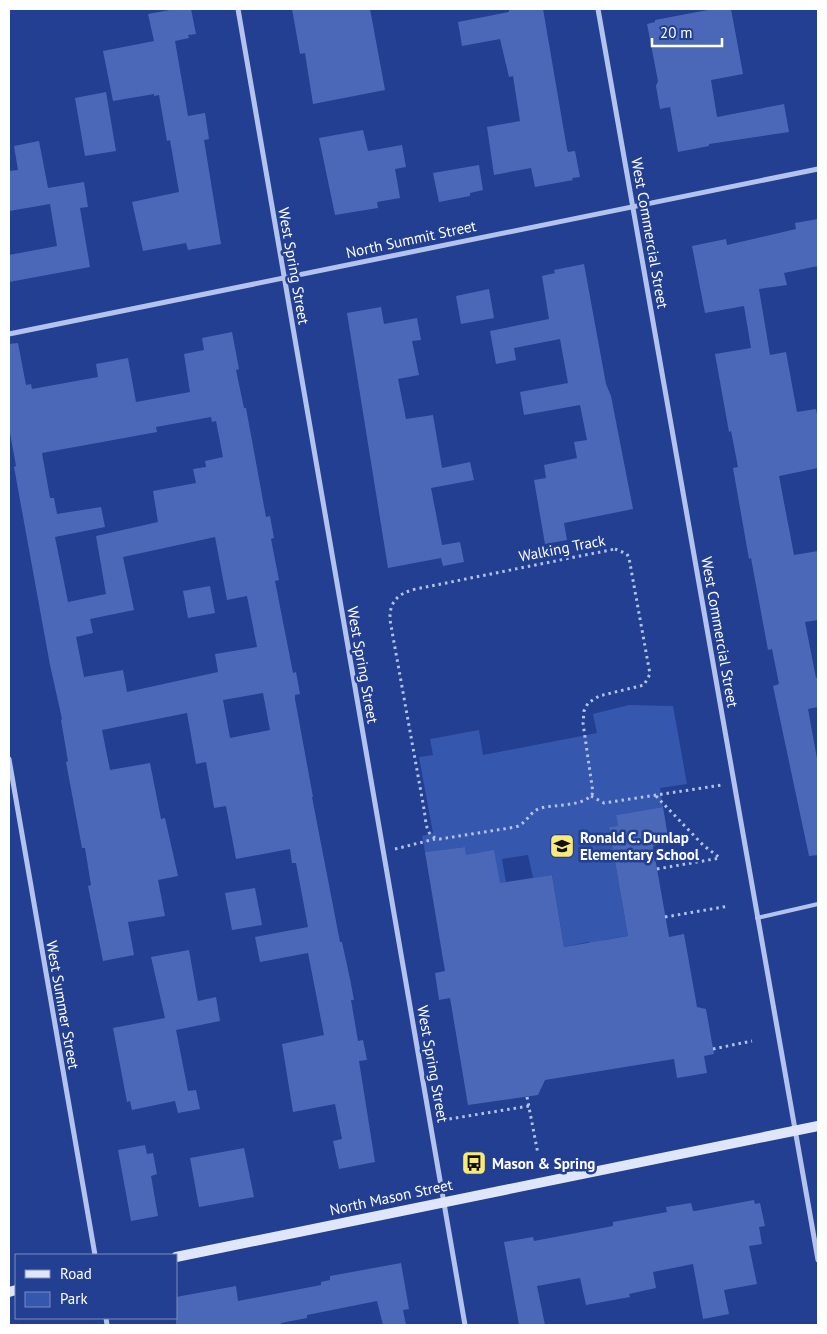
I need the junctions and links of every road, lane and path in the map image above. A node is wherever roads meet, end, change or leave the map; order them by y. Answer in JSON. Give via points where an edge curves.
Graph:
{"nodes":[{"id":1,"x":238,"y":9,"type":"edge"},
{"id":2,"x":598,"y":9,"type":"edge"},
{"id":3,"x":818,"y":169,"type":"edge"},
{"id":4,"x":632,"y":207,"type":"junction"},
{"id":5,"x":283,"y":278,"type":"junction"},
{"id":6,"x":9,"y":334,"type":"edge"},
{"id":7,"x":9,"y":759,"type":"edge"},
{"id":8,"x":734,"y":784,"type":"junction"},
{"id":9,"x":655,"y":795,"type":"junction"},
{"id":10,"x":590,"y":796,"type":"junction"},
{"id":11,"x":436,"y":839,"type":"junction"},
{"id":12,"x":383,"y":850,"type":"junction"},
{"id":13,"x":657,"y":869,"type":"dead end"},
{"id":14,"x":818,"y":904,"type":"edge"},
{"id":15,"x":728,"y":906,"type":"dead end"},
{"id":16,"x":665,"y":917,"type":"dead end"},
{"id":17,"x":757,"y":918,"type":"junction"},
{"id":18,"x":752,"y":1042,"type":"dead end"},
{"id":19,"x":713,"y":1049,"type":"dead end"},
{"id":20,"x":527,"y":1097,"type":"dead end"},
{"id":21,"x":529,"y":1106,"type":"junction"},
{"id":22,"x":430,"y":1122,"type":"junction"},
{"id":23,"x":818,"y":1126,"type":"edge"},
{"id":24,"x":796,"y":1130,"type":"junction"},
{"id":25,"x":538,"y":1154,"type":"dead end"},
{"id":26,"x":443,"y":1202,"type":"junction"},
{"id":27,"x":95,"y":1254,"type":"edge"},
{"id":28,"x":178,"y":1257,"type":"edge"},
{"id":29,"x":818,"y":1260,"type":"edge"},
{"id":30,"x":465,"y":1325,"type":"edge"}],
"edges":[{"from":1,"to":5,"type":"street","name":"West Spring Street"},
{"from":2,"to":4,"type":"street","name":"West Commercial Street"},
{"from":3,"to":4,"type":"street","name":"North Summit Street"},
{"from":4,"to":5,"type":"street","name":"North Summit Street"},
{"from":4,"to":8,"type":"street","name":"West Commercial Street"},
{"from":5,"to":6,"type":"street","name":"North Summit Street"},
{"from":5,"to":12,"type":"street","name":"West Spring Street"},
{"from":7,"to":27,"type":"street","name":"West Summer Street"},
{"from":8,"to":9,"type":"path"},
{"from":8,"to":17,"type":"street","name":"West Commercial Street"},
{"from":9,"to":10,"type":"path","via":[[604,802]]},
{"from":9,"to":13,"type":"path","via":[[720,858]]},
{"from":10,"to":11,"type":"path","via":[[584,801],[535,810],[516,827]]},
{"from":10,"to":11,"type":"path","name":"Walking Track","via":[[593,792],[584,711],[588,703],[599,696],[644,685],[650,674],[629,558],[615,549],[408,591],[397,597],[390,607],[427,825],[430,836]]},
{"from":11,"to":12,"type":"path","via":[[410,847]]},
{"from":12,"to":22,"type":"street","name":"West Spring Street"},
{"from":14,"to":17,"type":"lane"},
{"from":15,"to":16,"type":"path"},
{"from":17,"to":24,"type":"street","name":"West Commercial Street"},
{"from":18,"to":19,"type":"path"},
{"from":20,"to":21,"type":"path"},
{"from":21,"to":22,"type":"path"},
{"from":21,"to":25,"type":"path"},
{"from":22,"to":26,"type":"street","name":"West Spring Street"},
{"from":23,"to":24,"type":"main road","name":"North Mason Street"},
{"from":24,"to":26,"type":"main road","name":"North Mason Street"},
{"from":24,"to":29,"type":"street","name":"West Commercial Street"},
{"from":26,"to":28,"type":"main road","name":"North Mason Street"},
{"from":26,"to":30,"type":"street","name":"West Spring Street"}]}
